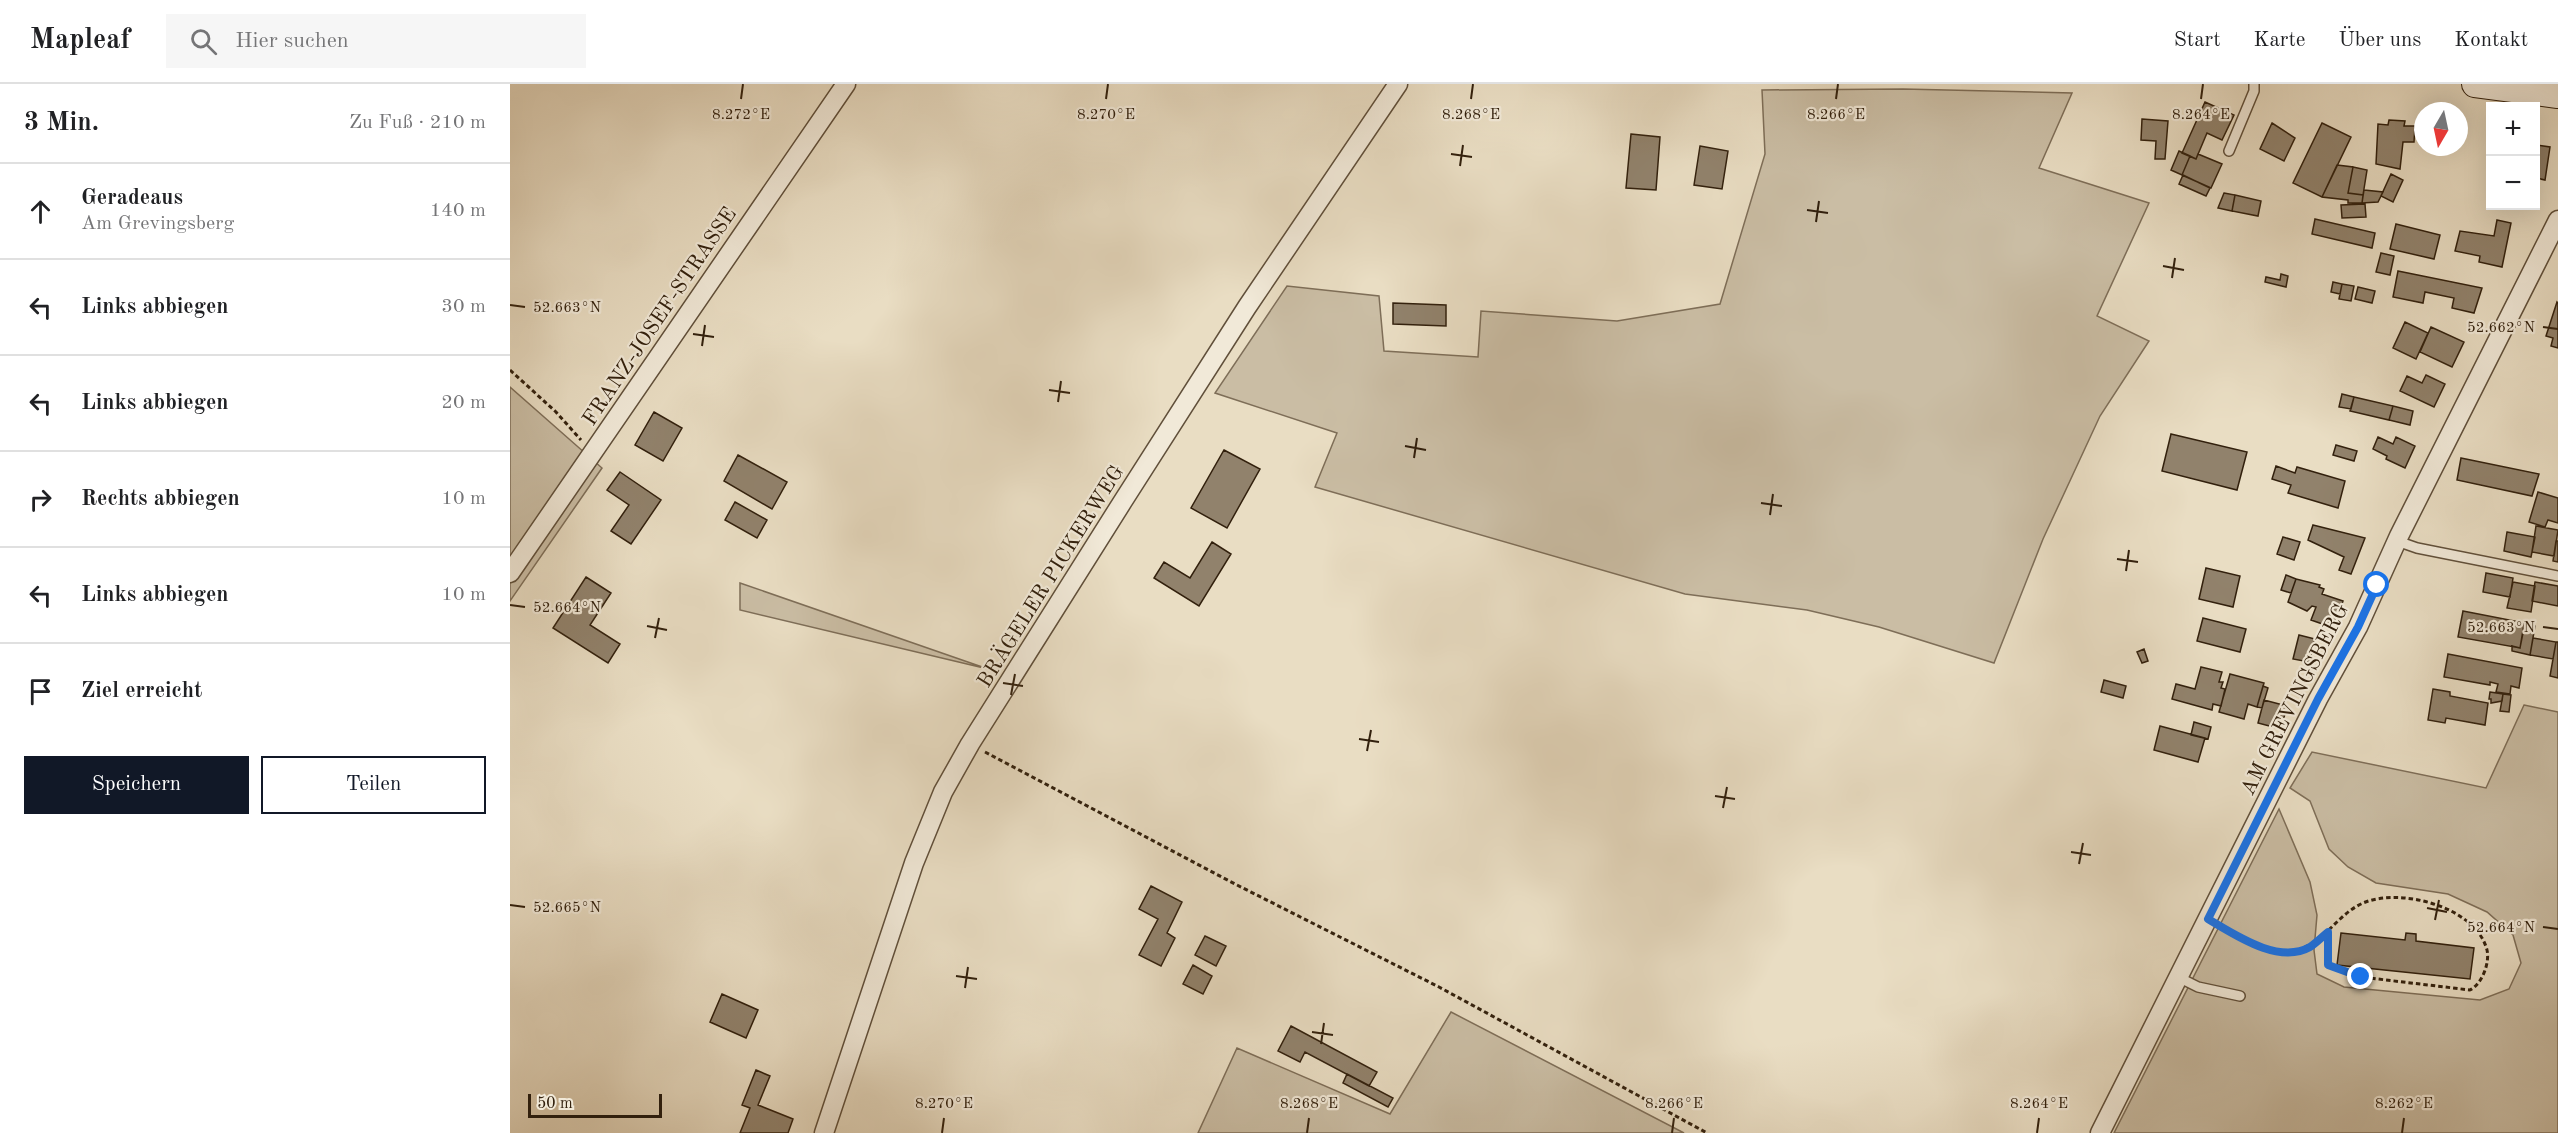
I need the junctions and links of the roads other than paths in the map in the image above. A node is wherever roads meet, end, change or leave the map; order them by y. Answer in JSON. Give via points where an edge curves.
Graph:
{"nodes":[{"id":1,"x":846,"y":84,"type":"edge"},
{"id":2,"x":1398,"y":84,"type":"edge"},
{"id":3,"x":2254,"y":84,"type":"edge"},
{"id":4,"x":2475,"y":84,"type":"edge"},
{"id":5,"x":2558,"y":95,"type":"edge"},
{"id":6,"x":2229,"y":151,"type":"dead end"},
{"id":7,"x":2558,"y":220,"type":"edge"},
{"id":8,"x":2397,"y":541,"type":"junction"},
{"id":9,"x":510,"y":573,"type":"edge"},
{"id":10,"x":2558,"y":576,"type":"edge"},
{"id":11,"x":2178,"y":977,"type":"junction"},
{"id":12,"x":2240,"y":996,"type":"dead end"},
{"id":13,"x":824,"y":1133,"type":"edge"},
{"id":14,"x":2100,"y":1133,"type":"edge"}],
"edges":[{"from":1,"to":9,"type":"street","name":"FRANZ-JOSEF-STRASSE"},
{"from":2,"to":13,"type":"street","name":"BRÄGELER PICKERWEG","via":[[1248,307],[943,792],[914,863]]},
{"from":3,"to":6,"type":"lane"},
{"from":4,"to":5,"type":"street"},
{"from":7,"to":8,"type":"street","name":"AM GREVINGSBERG"},
{"from":8,"to":10,"type":"lane"},
{"from":8,"to":11,"type":"street","name":"AM GREVINGSBERG","via":[[2358,627]]},
{"from":11,"to":12,"type":"lane","via":[[2198,987]]},
{"from":11,"to":14,"type":"street","name":"AM GREVINGSBERG"}]}
